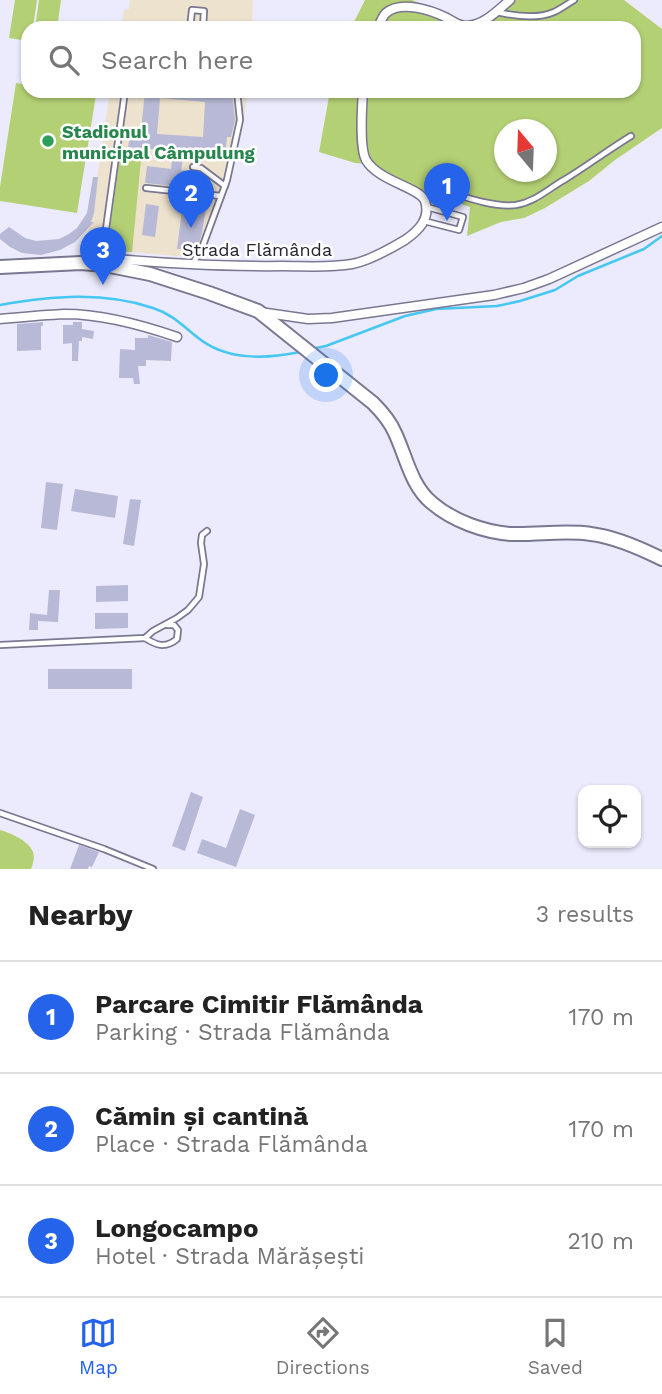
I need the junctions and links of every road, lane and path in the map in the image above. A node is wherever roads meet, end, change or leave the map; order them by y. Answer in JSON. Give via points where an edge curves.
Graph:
{"nodes":[{"id":1,"x":510,"y":0,"type":"edge"},
{"id":2,"x":574,"y":0,"type":"edge"},
{"id":3,"x":496,"y":12,"type":"junction"},
{"id":4,"x":191,"y":21,"type":"edge"},
{"id":5,"x":203,"y":21,"type":"edge"},
{"id":6,"x":382,"y":21,"type":"edge"},
{"id":7,"x":451,"y":21,"type":"edge"},
{"id":8,"x":483,"y":21,"type":"edge"},
{"id":9,"x":124,"y":98,"type":"edge"},
{"id":10,"x":238,"y":98,"type":"edge"},
{"id":11,"x":363,"y":98,"type":"edge"},
{"id":12,"x":631,"y":136,"type":"dead end"},
{"id":13,"x":193,"y":167,"type":"dead end"},
{"id":14,"x":225,"y":186,"type":"junction"},
{"id":15,"x":146,"y":188,"type":"dead end"},
{"id":16,"x":221,"y":196,"type":"junction"},
{"id":17,"x":426,"y":204,"type":"junction"},
{"id":18,"x":424,"y":221,"type":"junction"},
{"id":19,"x":662,"y":227,"type":"edge"},
{"id":20,"x":102,"y":258,"type":"junction"},
{"id":21,"x":81,"y":263,"type":"junction"},
{"id":22,"x":191,"y":265,"type":"junction"},
{"id":23,"x":0,"y":267,"type":"edge"},
{"id":24,"x":258,"y":311,"type":"junction"},
{"id":25,"x":0,"y":319,"type":"edge"},
{"id":26,"x":177,"y":337,"type":"dead end"},
{"id":27,"x":207,"y":531,"type":"dead end"},
{"id":28,"x":662,"y":559,"type":"edge"},
{"id":29,"x":162,"y":625,"type":"junction"},
{"id":30,"x":145,"y":638,"type":"junction"},
{"id":31,"x":0,"y":645,"type":"edge"},
{"id":32,"x":0,"y":813,"type":"edge"},
{"id":33,"x":153,"y":869,"type":"edge"}],
"edges":[{"from":1,"to":3,"type":"street"},
{"from":2,"to":3,"type":"lane","via":[[547,15]]},
{"from":3,"to":8,"type":"street"},
{"from":4,"to":5,"type":"lane","via":[[192,9],[204,11]]},
{"from":6,"to":7,"type":"street","via":[[386,12],[405,5],[428,9]]},
{"from":9,"to":20,"type":"lane"},
{"from":10,"to":14,"type":"lane","via":[[240,120]]},
{"from":11,"to":17,"type":"street","via":[[366,160],[377,173],[422,194]]},
{"from":12,"to":17,"type":"lane","via":[[527,202],[500,204],[432,187]]},
{"from":13,"to":14,"type":"lane"},
{"from":14,"to":16,"type":"lane"},
{"from":15,"to":16,"type":"lane"},
{"from":16,"to":22,"type":"lane"},
{"from":17,"to":18,"type":"street"},
{"from":17,"to":18,"type":"lane","via":[[463,217],[459,230]]},
{"from":18,"to":22,"type":"street","name":"Strada Flămânda","via":[[390,249],[354,264]]},
{"from":19,"to":24,"type":"street","via":[[549,279],[494,295],[332,318]]},
{"from":20,"to":21,"type":"street","name":"Strada Flămânda"},
{"from":20,"to":22,"type":"street","name":"Strada Flămânda"},
{"from":21,"to":23,"type":"main road"},
{"from":21,"to":24,"type":"main road","via":[[150,274]]},
{"from":24,"to":28,"type":"main road","via":[[385,415],[422,492],[449,515],[510,534],[593,534]]},
{"from":25,"to":26,"type":"street","via":[[90,316]]},
{"from":27,"to":29,"type":"lane","via":[[201,542],[204,564],[199,597],[188,610]]},
{"from":29,"to":30,"type":"lane"},
{"from":29,"to":30,"type":"lane","via":[[174,625],[177,639],[164,646]]},
{"from":30,"to":31,"type":"lane"},
{"from":32,"to":33,"type":"lane"}]}
